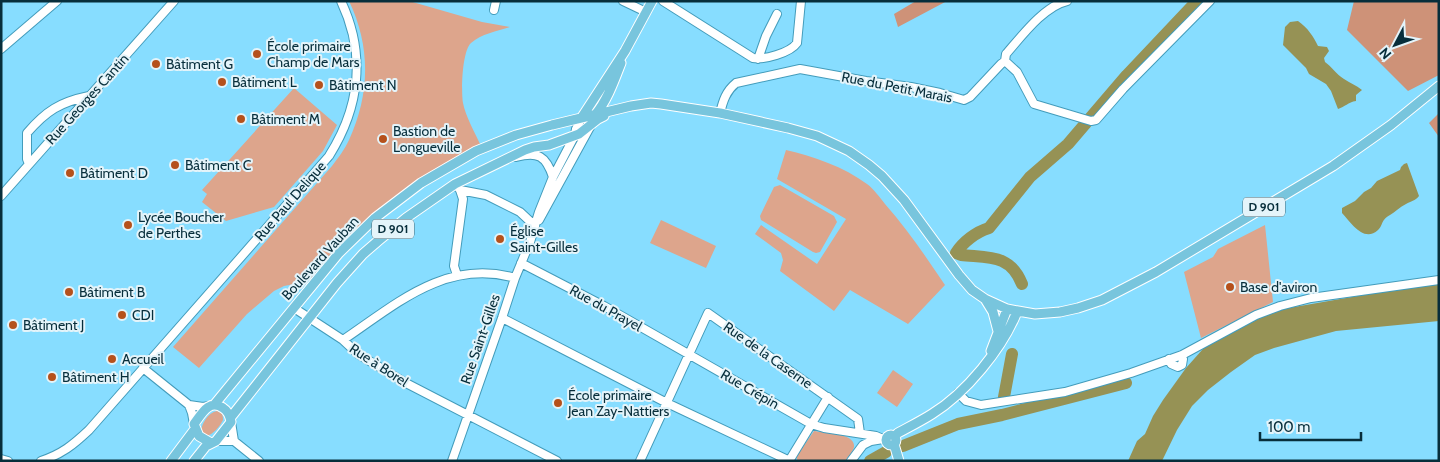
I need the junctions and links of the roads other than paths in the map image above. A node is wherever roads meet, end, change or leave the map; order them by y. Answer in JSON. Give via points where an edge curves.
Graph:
{"nodes":[{"id":1,"x":57,"y":1,"type":"edge"},
{"id":2,"x":174,"y":1,"type":"edge"},
{"id":3,"x":341,"y":1,"type":"edge"},
{"id":4,"x":496,"y":1,"type":"edge"},
{"id":5,"x":622,"y":1,"type":"edge"},
{"id":6,"x":652,"y":1,"type":"edge"},
{"id":7,"x":663,"y":1,"type":"edge"},
{"id":8,"x":801,"y":1,"type":"edge"},
{"id":9,"x":1067,"y":1,"type":"edge"},
{"id":10,"x":1210,"y":1,"type":"edge"},
{"id":11,"x":494,"y":10,"type":"dead end"},
{"id":12,"x":646,"y":12,"type":"junction"},
{"id":13,"x":777,"y":14,"type":"dead end"},
{"id":14,"x":1,"y":48,"type":"edge"},
{"id":15,"x":625,"y":51,"type":"junction"},
{"id":16,"x":758,"y":59,"type":"junction"},
{"id":17,"x":1005,"y":61,"type":"junction"},
{"id":18,"x":1439,"y":86,"type":"edge"},
{"id":19,"x":89,"y":96,"type":"junction"},
{"id":20,"x":604,"y":101,"type":"junction"},
{"id":21,"x":590,"y":104,"type":"junction"},
{"id":22,"x":691,"y":109,"type":"junction"},
{"id":23,"x":614,"y":110,"type":"junction"},
{"id":24,"x":720,"y":112,"type":"junction"},
{"id":25,"x":582,"y":118,"type":"junction"},
{"id":26,"x":593,"y":119,"type":"junction"},
{"id":27,"x":556,"y":124,"type":"junction"},
{"id":28,"x":575,"y":135,"type":"junction"},
{"id":29,"x":502,"y":160,"type":"junction"},
{"id":30,"x":29,"y":164,"type":"junction"},
{"id":31,"x":553,"y":177,"type":"junction"},
{"id":32,"x":458,"y":187,"type":"junction"},
{"id":33,"x":1,"y":196,"type":"edge"},
{"id":34,"x":535,"y":226,"type":"junction"},
{"id":35,"x":521,"y":263,"type":"junction"},
{"id":36,"x":457,"y":275,"type":"junction"},
{"id":37,"x":515,"y":278,"type":"junction"},
{"id":38,"x":1439,"y":280,"type":"edge"},
{"id":39,"x":985,"y":299,"type":"junction"},
{"id":40,"x":294,"y":308,"type":"junction"},
{"id":41,"x":1007,"y":309,"type":"junction"},
{"id":42,"x":1017,"y":312,"type":"junction"},
{"id":43,"x":309,"y":318,"type":"junction"},
{"id":44,"x":502,"y":318,"type":"junction"},
{"id":45,"x":998,"y":331,"type":"junction"},
{"id":46,"x":343,"y":340,"type":"junction"},
{"id":47,"x":689,"y":354,"type":"junction"},
{"id":48,"x":989,"y":358,"type":"junction"},
{"id":49,"x":143,"y":368,"type":"junction"},
{"id":50,"x":958,"y":393,"type":"junction"},
{"id":51,"x":828,"y":397,"type":"junction"},
{"id":52,"x":667,"y":403,"type":"junction"},
{"id":53,"x":189,"y":405,"type":"junction"},
{"id":54,"x":211,"y":405,"type":"junction"},
{"id":55,"x":468,"y":416,"type":"junction"},
{"id":56,"x":231,"y":420,"type":"junction"},
{"id":57,"x":811,"y":424,"type":"junction"},
{"id":58,"x":195,"y":427,"type":"junction"},
{"id":59,"x":851,"y":432,"type":"junction"},
{"id":60,"x":860,"y":434,"type":"junction"},
{"id":61,"x":889,"y":440,"type":"junction"},
{"id":62,"x":234,"y":441,"type":"junction"},
{"id":63,"x":213,"y":442,"type":"junction"},
{"id":64,"x":860,"y":449,"type":"junction"},
{"id":65,"x":1,"y":459,"type":"edge"},
{"id":66,"x":553,"y":460,"type":"edge"},
{"id":67,"x":8,"y":461,"type":"edge"},
{"id":68,"x":41,"y":461,"type":"edge"},
{"id":69,"x":171,"y":461,"type":"edge"},
{"id":70,"x":194,"y":461,"type":"edge"},
{"id":71,"x":259,"y":461,"type":"edge"},
{"id":72,"x":452,"y":461,"type":"edge"},
{"id":73,"x":640,"y":461,"type":"edge"},
{"id":74,"x":789,"y":461,"type":"edge"},
{"id":75,"x":851,"y":461,"type":"edge"},
{"id":76,"x":898,"y":461,"type":"edge"}],
"edges":[{"from":1,"to":14,"type":"street"},
{"from":2,"to":19,"type":"street","name":"Rue Georges Cantin"},
{"from":3,"to":49,"type":"street","name":"Rue Paul Delique","via":[[354,40],[357,72],[353,102],[336,144],[318,169]]},
{"from":4,"to":11,"type":"street"},
{"from":5,"to":12,"type":"street"},
{"from":6,"to":12,"type":"main road","name":"Rue Saint-Gilles"},
{"from":7,"to":16,"type":"street"},
{"from":8,"to":16,"type":"street","via":[[797,43],[772,57]]},
{"from":9,"to":17,"type":"street","via":[[1037,20],[1006,54]]},
{"from":10,"to":17,"type":"street","via":[[1096,120],[1034,104],[1017,72]]},
{"from":12,"to":15,"type":"main road","name":"Rue Saint-Gilles"},
{"from":13,"to":16,"type":"street"},
{"from":15,"to":20,"type":"main road","name":"Rue Saint-Gilles"},
{"from":15,"to":21,"type":"main road","name":"Rue Saint-Gilles"},
{"from":17,"to":24,"type":"street","name":"Rue du Petit Marais","via":[[970,98],[964,100],[911,87],[800,69],[736,82],[724,99]]},
{"from":18,"to":42,"type":"main road","number":"D 901","via":[[1391,126],[1333,166],[1122,290],[1086,306],[1060,312]]},
{"from":19,"to":30,"type":"street","name":"Rue Georges Cantin"},
{"from":19,"to":30,"type":"street","via":[[71,100],[40,118],[27,133]]},
{"from":20,"to":23,"type":"main road"},
{"from":20,"to":26,"type":"main road","name":"Rue Saint-Gilles"},
{"from":21,"to":25,"type":"main road","name":"Rue Saint-Gilles"},
{"from":21,"to":27,"type":"main road"},
{"from":22,"to":23,"type":"main road","via":[[651,103]]},
{"from":22,"to":24,"type":"main road","number":"D 901"},
{"from":22,"to":26,"type":"main road","number":"D 901","via":[[651,109]]},
{"from":23,"to":26,"type":"main road"},
{"from":24,"to":39,"type":"main road","number":"D 901","via":[[817,136],[869,165],[904,200],[959,276]]},
{"from":25,"to":26,"type":"main road","name":"Boulevard Vauban"},
{"from":25,"to":27,"type":"main road","name":"Boulevard Vauban","number":"D 901"},
{"from":25,"to":28,"type":"street","name":"Rue Saint-Gilles"},
{"from":26,"to":28,"type":"main road","number":"D 901","via":[[583,132]]},
{"from":26,"to":34,"type":"street","name":"Rue Saint-Gilles"},
{"from":27,"to":40,"type":"main road","name":"Boulevard Vauban","number":"D 901","via":[[484,148],[421,183],[355,236]]},
{"from":28,"to":29,"type":"main road","name":"Boulevard Vauban","number":"D 901"},
{"from":28,"to":31,"type":"street","name":"Rue Saint-Gilles"},
{"from":29,"to":31,"type":"street","via":[[527,154],[540,156],[547,162]]},
{"from":29,"to":32,"type":"main road","name":"Boulevard Vauban","number":"D 901"},
{"from":30,"to":33,"type":"street","name":"Rue Georges Cantin"},
{"from":31,"to":34,"type":"street","name":"Rue Saint-Gilles"},
{"from":32,"to":34,"type":"street","via":[[486,195],[520,212]]},
{"from":32,"to":36,"type":"street","via":[[463,199],[454,266]]},
{"from":32,"to":43,"type":"main road","name":"Boulevard Vauban","number":"D 901","via":[[406,218],[363,254]]},
{"from":34,"to":35,"type":"street","name":"Rue Saint-Gilles"},
{"from":35,"to":37,"type":"street","name":"Rue Saint-Gilles"},
{"from":35,"to":47,"type":"street","name":"Rue du Prayel"},
{"from":36,"to":37,"type":"street","via":[[493,273]]},
{"from":36,"to":46,"type":"street","via":[[413,292]]},
{"from":37,"to":44,"type":"street","name":"Rue Saint-Gilles"},
{"from":38,"to":50,"type":"street","via":[[1310,298],[1280,306],[1256,315],[1182,355],[1065,392],[981,405],[966,401]]},
{"from":39,"to":41,"type":"main road","number":"D 901"},
{"from":39,"to":45,"type":"main road","via":[[993,312]]},
{"from":40,"to":43,"type":"street","name":"Rue à Borel"},
{"from":40,"to":54,"type":"main road","name":"Boulevard Vauban","number":"D 901"},
{"from":41,"to":42,"type":"main road","number":"D 901"},
{"from":41,"to":45,"type":"main road"},
{"from":42,"to":48,"type":"main road","via":[[1005,338]]},
{"from":43,"to":46,"type":"street","name":"Rue à Borel"},
{"from":43,"to":56,"type":"main road","name":"Boulevard Vauban","number":"D 901"},
{"from":44,"to":52,"type":"street"},
{"from":44,"to":55,"type":"street","name":"Rue Saint-Gilles"},
{"from":45,"to":48,"type":"main road"},
{"from":46,"to":55,"type":"street","name":"Rue à Borel","via":[[358,354],[404,382]]},
{"from":47,"to":51,"type":"street","name":"Rue de la Caserne","via":[[708,314]]},
{"from":47,"to":52,"type":"street"},
{"from":47,"to":57,"type":"street","name":"Rue Crépin"},
{"from":48,"to":50,"type":"main road"},
{"from":49,"to":53,"type":"street"},
{"from":49,"to":68,"type":"street","name":"Rue Paul Delique","via":[[89,430],[70,447]]},
{"from":50,"to":61,"type":"main road","via":[[933,414]]},
{"from":51,"to":57,"type":"street"},
{"from":51,"to":60,"type":"street","name":"Rue de la Caserne","via":[[858,419]]},
{"from":52,"to":73,"type":"street"},
{"from":52,"to":74,"type":"street"},
{"from":53,"to":54,"type":"street"},
{"from":53,"to":58,"type":"street"},
{"from":54,"to":56,"type":"main road","via":[[224,409]]},
{"from":54,"to":58,"type":"main road","name":"Boulevard Vauban"},
{"from":55,"to":66,"type":"street","name":"Rue à Borel"},
{"from":55,"to":72,"type":"street","name":"Rue Saint-Gilles"},
{"from":56,"to":62,"type":"street"},
{"from":56,"to":63,"type":"main road","name":"Boulevard Vauban"},
{"from":57,"to":59,"type":"street","name":"Rue Crépin"},
{"from":57,"to":74,"type":"street"},
{"from":58,"to":63,"type":"main road","via":[[199,436]]},
{"from":58,"to":69,"type":"main road"},
{"from":59,"to":60,"type":"street","name":"Rue Crépin"},
{"from":59,"to":64,"type":"street"},
{"from":60,"to":61,"type":"street","name":"Rue Crépin"},
{"from":61,"to":64,"type":"street","via":[[871,441]]},
{"from":61,"to":76,"type":"main road"},
{"from":62,"to":63,"type":"street"},
{"from":62,"to":71,"type":"street"},
{"from":63,"to":70,"type":"main road"},
{"from":64,"to":75,"type":"street"},
{"from":65,"to":67,"type":"street"}]}
